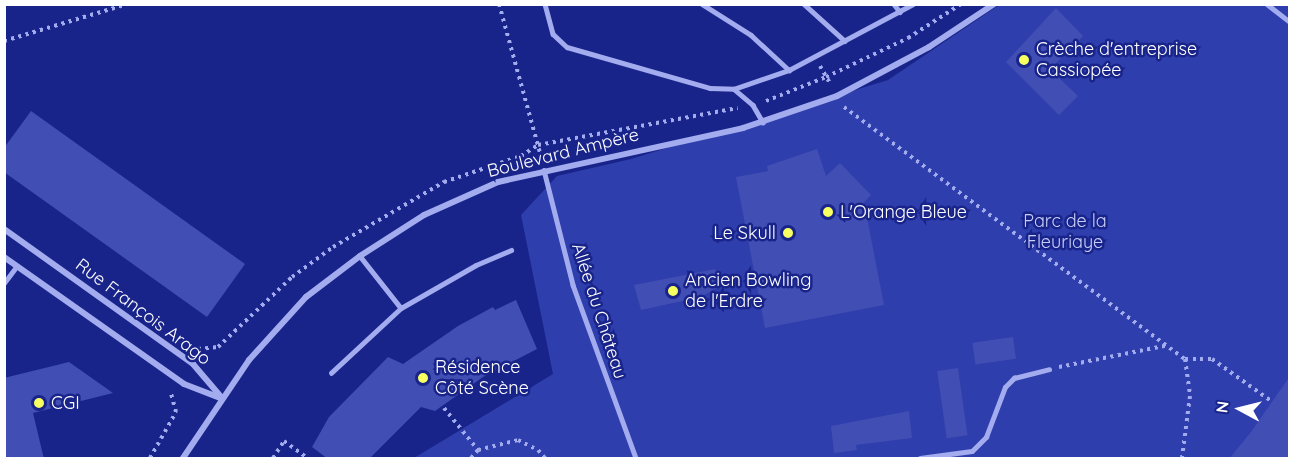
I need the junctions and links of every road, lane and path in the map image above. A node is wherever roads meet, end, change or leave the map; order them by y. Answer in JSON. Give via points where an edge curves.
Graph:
{"nodes":[{"id":1,"x":128,"y":4,"type":"edge"},
{"id":2,"x":499,"y":4,"type":"edge"},
{"id":3,"x":545,"y":4,"type":"edge"},
{"id":4,"x":702,"y":4,"type":"edge"},
{"id":5,"x":804,"y":4,"type":"edge"},
{"id":6,"x":894,"y":4,"type":"edge"},
{"id":7,"x":913,"y":4,"type":"edge"},
{"id":8,"x":994,"y":4,"type":"edge"},
{"id":9,"x":1267,"y":4,"type":"edge"},
{"id":10,"x":900,"y":12,"type":"junction"},
{"id":11,"x":1290,"y":22,"type":"edge"},
{"id":12,"x":4,"y":40,"type":"edge"},
{"id":13,"x":845,"y":41,"type":"junction"},
{"id":14,"x":814,"y":57,"type":"junction"},
{"id":15,"x":789,"y":70,"type":"junction"},
{"id":16,"x":734,"y":89,"type":"junction"},
{"id":17,"x":837,"y":96,"type":"junction"},
{"id":18,"x":763,"y":122,"type":"junction"},
{"id":19,"x":538,"y":146,"type":"junction"},
{"id":20,"x":544,"y":170,"type":"junction"},
{"id":21,"x":4,"y":229,"type":"edge"},
{"id":22,"x":511,"y":250,"type":"dead end"},
{"id":23,"x":360,"y":256,"type":"junction"},
{"id":24,"x":4,"y":257,"type":"edge"},
{"id":25,"x":17,"y":266,"type":"junction"},
{"id":26,"x":4,"y":283,"type":"edge"},
{"id":27,"x":401,"y":308,"type":"junction"},
{"id":28,"x":192,"y":345,"type":"dead end"},
{"id":29,"x":1170,"y":345,"type":"junction"},
{"id":30,"x":1185,"y":359,"type":"junction"},
{"id":31,"x":1049,"y":369,"type":"joint"},
{"id":32,"x":331,"y":373,"type":"dead end"},
{"id":33,"x":163,"y":388,"type":"dead end"},
{"id":34,"x":222,"y":398,"type":"junction"},
{"id":35,"x":1270,"y":400,"type":"dead end"},
{"id":36,"x":444,"y":408,"type":"dead end"},
{"id":37,"x":478,"y":450,"type":"junction"},
{"id":38,"x":150,"y":459,"type":"edge"},
{"id":39,"x":183,"y":459,"type":"edge"},
{"id":40,"x":273,"y":459,"type":"edge"},
{"id":41,"x":307,"y":459,"type":"edge"},
{"id":42,"x":471,"y":459,"type":"edge"},
{"id":43,"x":545,"y":459,"type":"edge"},
{"id":44,"x":636,"y":459,"type":"edge"},
{"id":45,"x":920,"y":459,"type":"edge"},
{"id":46,"x":1182,"y":459,"type":"edge"}],
"edges":[{"from":1,"to":12,"type":"path"},
{"from":2,"to":19,"type":"path"},
{"from":3,"to":16,"type":"lane","via":[[553,34],[567,47],[710,88]]},
{"from":4,"to":15,"type":"lane","via":[[751,35]]},
{"from":5,"to":13,"type":"lane"},
{"from":6,"to":10,"type":"lane"},
{"from":7,"to":10,"type":"lane"},
{"from":8,"to":17,"type":"street","name":"Boulevard Ampère","via":[[929,47]]},
{"from":9,"to":11,"type":"lane"},
{"from":10,"to":13,"type":"lane"},
{"from":13,"to":14,"type":"lane"},
{"from":14,"to":15,"type":"lane"},
{"from":14,"to":17,"type":"path"},
{"from":15,"to":16,"type":"lane"},
{"from":16,"to":18,"type":"lane","via":[[753,105]]},
{"from":17,"to":18,"type":"street","name":"Boulevard Ampère"},
{"from":17,"to":29,"type":"path","via":[[845,108]]},
{"from":18,"to":20,"type":"street","name":"Boulevard Ampère"},
{"from":19,"to":20,"type":"path"},
{"from":19,"to":28,"type":"path","via":[[521,156],[444,182],[333,247],[287,281],[218,347],[200,351]]},
{"from":20,"to":23,"type":"street","name":"Boulevard Ampère","via":[[465,195],[424,215]]},
{"from":20,"to":44,"type":"lane","name":"Allée du Château","via":[[573,285]]},
{"from":21,"to":34,"type":"street","name":"Rue François Arago","via":[[193,364]]},
{"from":22,"to":27,"type":"lane","via":[[460,273]]},
{"from":23,"to":27,"type":"lane"},
{"from":23,"to":34,"type":"street","name":"Boulevard Ampère","via":[[306,297],[249,360]]},
{"from":24,"to":25,"type":"street","name":"Rue François Arago"},
{"from":25,"to":26,"type":"lane"},
{"from":25,"to":34,"type":"street","name":"Rue François Arago","via":[[184,384]]},
{"from":27,"to":32,"type":"lane"},
{"from":29,"to":30,"type":"path"},
{"from":29,"to":31,"type":"path"},
{"from":30,"to":35,"type":"path","via":[[1212,359]]},
{"from":30,"to":46,"type":"path","via":[[1190,396]]},
{"from":31,"to":45,"type":"lane","via":[[1014,378],[1005,387],[986,437],[972,451]]},
{"from":33,"to":38,"type":"path","via":[[172,394],[176,412]]},
{"from":34,"to":39,"type":"street","name":"Boulevard Ampère"},
{"from":36,"to":37,"type":"path"},
{"from":37,"to":42,"type":"path"},
{"from":37,"to":43,"type":"path","via":[[518,440],[538,450]]},
{"from":40,"to":41,"type":"path","via":[[284,441]]}]}
